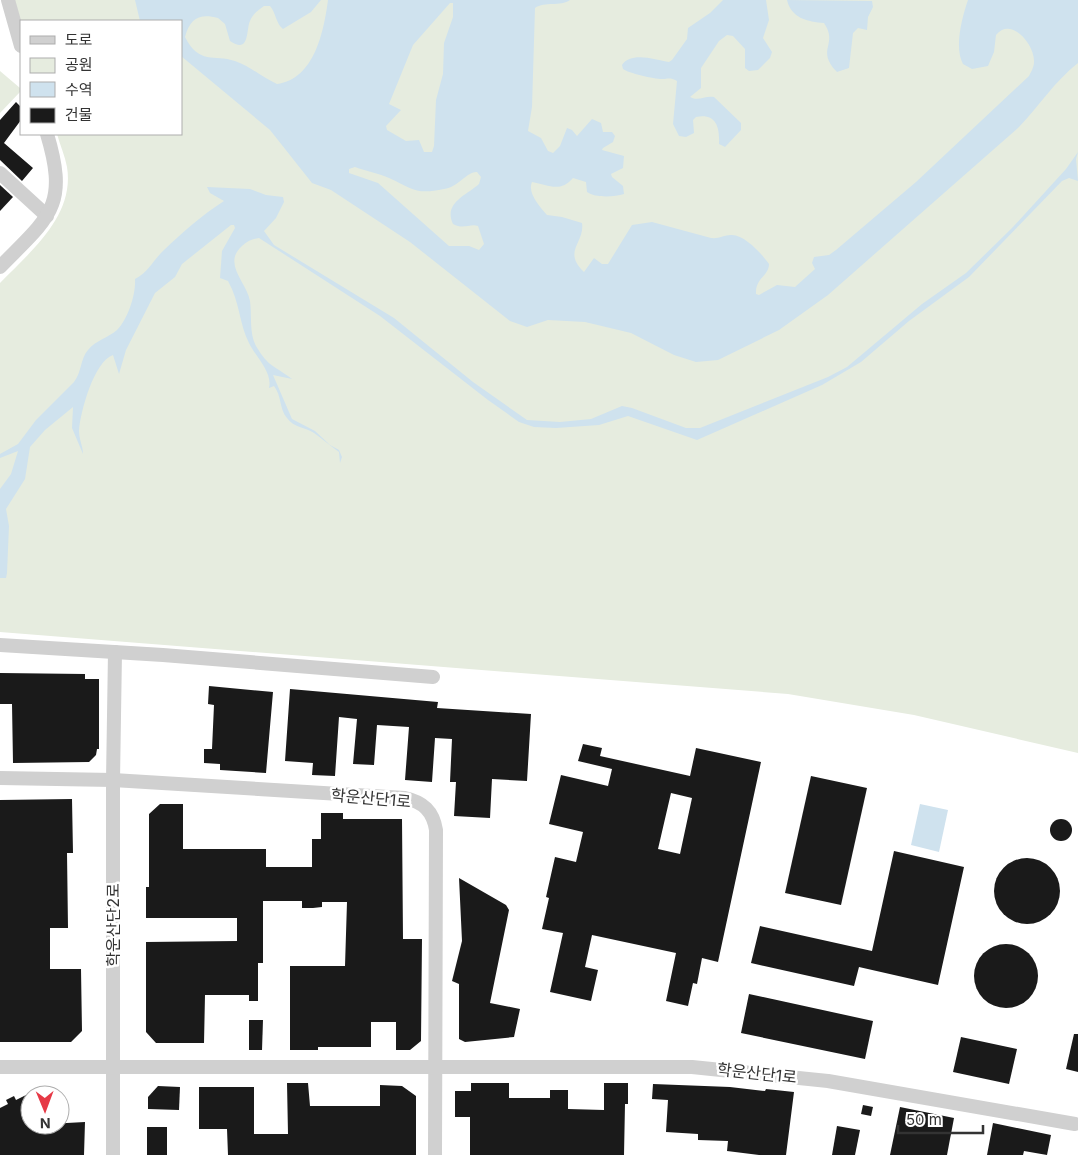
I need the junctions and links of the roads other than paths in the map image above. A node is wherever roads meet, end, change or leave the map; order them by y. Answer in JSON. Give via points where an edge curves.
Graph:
{"nodes":[{"id":1,"x":8,"y":0,"type":"edge"},
{"id":2,"x":20,"y":42,"type":"edge"},
{"id":3,"x":47,"y":135,"type":"edge"},
{"id":4,"x":0,"y":172,"type":"edge"},
{"id":5,"x":47,"y":216,"type":"junction"},
{"id":6,"x":0,"y":267,"type":"edge"},
{"id":7,"x":0,"y":645,"type":"edge"},
{"id":8,"x":115,"y":652,"type":"junction"},
{"id":9,"x":432,"y":677,"type":"dead end"},
{"id":10,"x":0,"y":778,"type":"edge"},
{"id":11,"x":113,"y":780,"type":"junction"},
{"id":12,"x":435,"y":1066,"type":"junction"},
{"id":13,"x":0,"y":1067,"type":"edge"},
{"id":14,"x":113,"y":1069,"type":"junction"},
{"id":15,"x":1077,"y":1125,"type":"edge"},
{"id":16,"x":113,"y":1155,"type":"edge"},
{"id":17,"x":435,"y":1155,"type":"edge"}],
"edges":[{"from":1,"to":2,"type":"street"},
{"from":3,"to":5,"type":"street","via":[[56,166],[57,187]]},
{"from":4,"to":5,"type":"street"},
{"from":5,"to":6,"type":"street"},
{"from":7,"to":8,"type":"street"},
{"from":8,"to":9,"type":"street"},
{"from":8,"to":11,"type":"street","name":"학운산단2로"},
{"from":10,"to":11,"type":"street"},
{"from":11,"to":12,"type":"street","name":"학운산단1로","via":[[405,798],[423,805],[431,813],[436,830]]},
{"from":11,"to":14,"type":"street","name":"학운산단2로"},
{"from":12,"to":14,"type":"street"},
{"from":12,"to":15,"type":"street","name":"학운산단1로","via":[[644,1066],[738,1070],[931,1097]]},
{"from":12,"to":17,"type":"street","name":"학운산단1로"},
{"from":13,"to":14,"type":"street"},
{"from":14,"to":16,"type":"street","name":"학운산단2로"}]}
